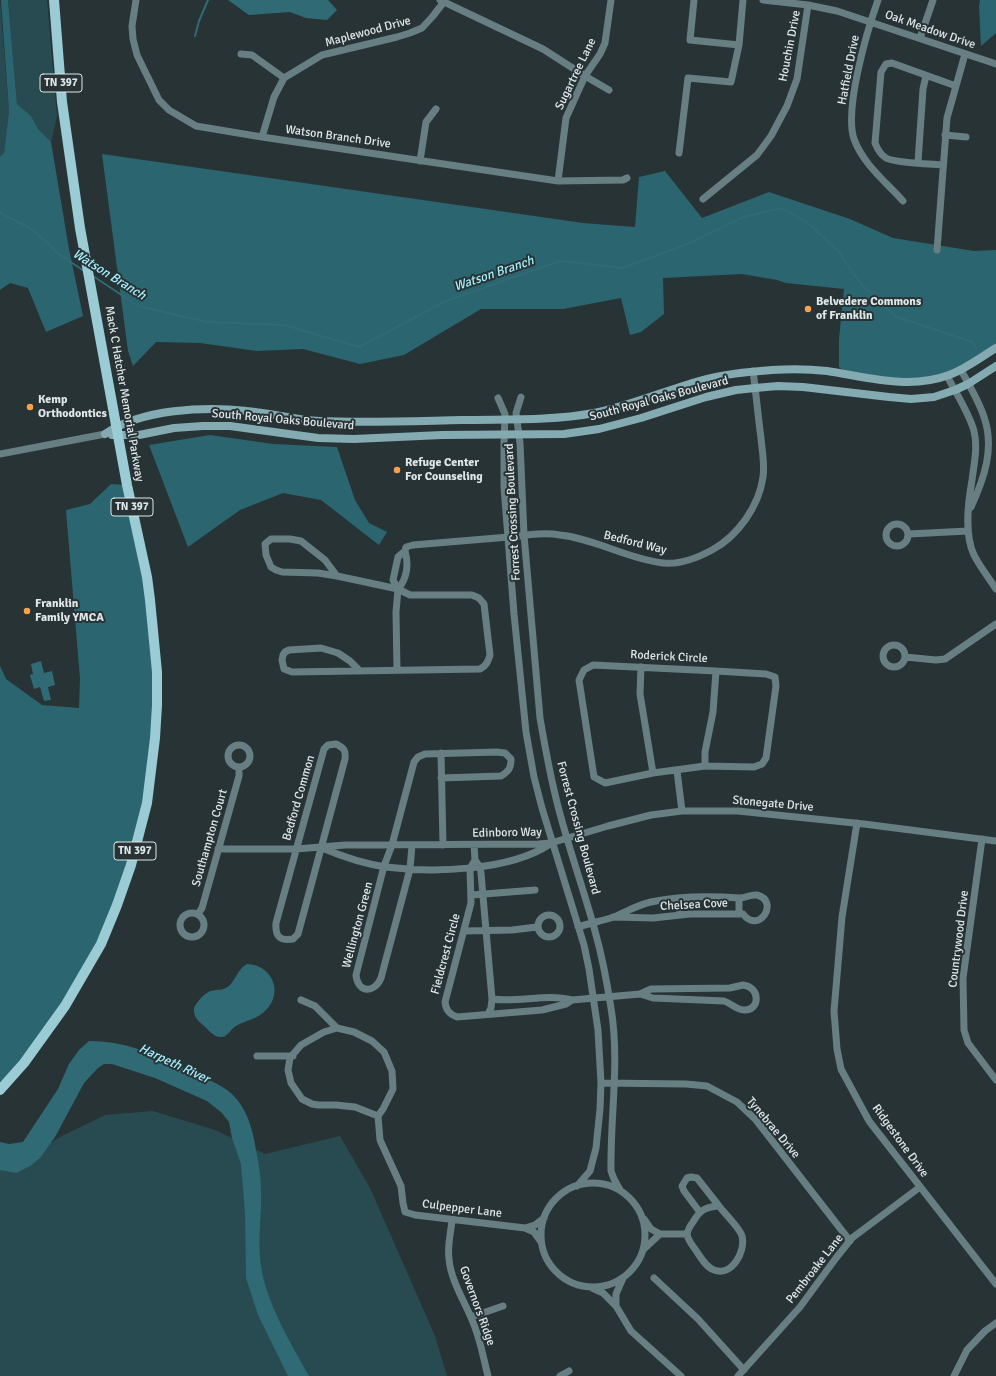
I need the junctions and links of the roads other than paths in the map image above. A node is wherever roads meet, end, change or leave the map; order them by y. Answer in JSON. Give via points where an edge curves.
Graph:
{"nodes":[{"id":1,"x":54,"y":0,"type":"edge"},
{"id":2,"x":136,"y":0,"type":"edge"},
{"id":3,"x":611,"y":0,"type":"edge"},
{"id":4,"x":694,"y":0,"type":"edge"},
{"id":5,"x":743,"y":0,"type":"edge"},
{"id":6,"x":763,"y":0,"type":"edge"},
{"id":7,"x":878,"y":0,"type":"edge"},
{"id":8,"x":933,"y":0,"type":"edge"},
{"id":9,"x":442,"y":1,"type":"edge"},
{"id":10,"x":808,"y":5,"type":"junction"},
{"id":11,"x":870,"y":22,"type":"junction"},
{"id":12,"x":920,"y":38,"type":"junction"},
{"id":13,"x":739,"y":45,"type":"junction"},
{"id":14,"x":241,"y":54,"type":"dead end"},
{"id":15,"x":965,"y":54,"type":"junction"},
{"id":16,"x":996,"y":64,"type":"edge"},
{"id":17,"x":585,"y":76,"type":"junction"},
{"id":18,"x":926,"y":76,"type":"junction"},
{"id":19,"x":284,"y":78,"type":"junction"},
{"id":20,"x":956,"y":86,"type":"junction"},
{"id":21,"x":609,"y":90,"type":"dead end"},
{"id":22,"x":436,"y":109,"type":"dead end"},
{"id":23,"x":945,"y":135,"type":"junction"},
{"id":24,"x":262,"y":137,"type":"junction"},
{"id":25,"x":966,"y":137,"type":"dead end"},
{"id":26,"x":679,"y":153,"type":"dead end"},
{"id":27,"x":420,"y":160,"type":"junction"},
{"id":28,"x":918,"y":162,"type":"junction"},
{"id":29,"x":943,"y":165,"type":"junction"},
{"id":30,"x":628,"y":178,"type":"dead end"},
{"id":31,"x":558,"y":181,"type":"junction"},
{"id":32,"x":703,"y":200,"type":"dead end"},
{"id":33,"x":903,"y":201,"type":"dead end"},
{"id":34,"x":937,"y":250,"type":"dead end"},
{"id":35,"x":996,"y":348,"type":"edge"},
{"id":36,"x":996,"y":366,"type":"edge"},
{"id":37,"x":961,"y":370,"type":"junction"},
{"id":38,"x":753,"y":371,"type":"junction"},
{"id":39,"x":948,"y":376,"type":"junction"},
{"id":40,"x":968,"y":384,"type":"junction"},
{"id":41,"x":755,"y":388,"type":"junction"},
{"id":42,"x":955,"y":390,"type":"junction"},
{"id":43,"x":521,"y":397,"type":"dead end"},
{"id":44,"x":498,"y":398,"type":"dead end"},
{"id":45,"x":505,"y":419,"type":"junction"},
{"id":46,"x":517,"y":419,"type":"junction"},
{"id":47,"x":117,"y":431,"type":"junction"},
{"id":48,"x":105,"y":434,"type":"joint"},
{"id":49,"x":504,"y":435,"type":"junction"},
{"id":50,"x":519,"y":435,"type":"junction"},
{"id":51,"x":0,"y":454,"type":"edge"},
{"id":52,"x":969,"y":511,"type":"junction"},
{"id":53,"x":968,"y":531,"type":"junction"},
{"id":54,"x":909,"y":534,"type":"dead end"},
{"id":55,"x":524,"y":535,"type":"junction"},
{"id":56,"x":509,"y":537,"type":"junction"},
{"id":57,"x":405,"y":551,"type":"junction"},
{"id":58,"x":338,"y":576,"type":"junction"},
{"id":59,"x":398,"y":589,"type":"junction"},
{"id":60,"x":996,"y":589,"type":"edge"},
{"id":61,"x":996,"y":624,"type":"edge"},
{"id":62,"x":905,"y":657,"type":"dead end"},
{"id":63,"x":641,"y":667,"type":"junction"},
{"id":64,"x":397,"y":670,"type":"junction"},
{"id":65,"x":360,"y":671,"type":"junction"},
{"id":66,"x":716,"y":671,"type":"junction"},
{"id":67,"x":441,"y":753,"type":"junction"},
{"id":68,"x":705,"y":766,"type":"junction"},
{"id":69,"x":239,"y":767,"type":"dead end"},
{"id":70,"x":677,"y":770,"type":"junction"},
{"id":71,"x":652,"y":773,"type":"junction"},
{"id":72,"x":442,"y":778,"type":"junction"},
{"id":73,"x":682,"y":811,"type":"junction"},
{"id":74,"x":857,"y":823,"type":"junction"},
{"id":75,"x":566,"y":838,"type":"junction"},
{"id":76,"x":982,"y":839,"type":"junction"},
{"id":77,"x":996,"y":841,"type":"edge"},
{"id":78,"x":552,"y":843,"type":"junction"},
{"id":79,"x":392,"y":845,"type":"junction"},
{"id":80,"x":412,"y":845,"type":"junction"},
{"id":81,"x":443,"y":845,"type":"junction"},
{"id":82,"x":474,"y":845,"type":"junction"},
{"id":83,"x":322,"y":848,"type":"junction"},
{"id":84,"x":296,"y":849,"type":"junction"},
{"id":85,"x":218,"y":850,"type":"junction"},
{"id":86,"x":475,"y":860,"type":"junction"},
{"id":87,"x":384,"y":866,"type":"junction"},
{"id":88,"x":480,"y":867,"type":"junction"},
{"id":89,"x":470,"y":868,"type":"junction"},
{"id":90,"x":410,"y":869,"type":"junction"},
{"id":91,"x":535,"y":890,"type":"dead end"},
{"id":92,"x":483,"y":894,"type":"junction"},
{"id":93,"x":472,"y":895,"type":"junction"},
{"id":94,"x":678,"y":898,"type":"junction"},
{"id":95,"x":739,"y":898,"type":"junction"},
{"id":96,"x":198,"y":914,"type":"dead end"},
{"id":97,"x":739,"y":914,"type":"junction"},
{"id":98,"x":680,"y":915,"type":"junction"},
{"id":99,"x":613,"y":917,"type":"junction"},
{"id":100,"x":593,"y":922,"type":"junction"},
{"id":101,"x":537,"y":927,"type":"dead end"},
{"id":102,"x":578,"y":927,"type":"junction"},
{"id":103,"x":464,"y":930,"type":"junction"},
{"id":104,"x":487,"y":931,"type":"junction"},
{"id":105,"x":730,"y":988,"type":"junction"},
{"id":106,"x":640,"y":994,"type":"junction"},
{"id":107,"x":609,"y":997,"type":"junction"},
{"id":108,"x":594,"y":998,"type":"junction"},
{"id":109,"x":492,"y":999,"type":"junction"},
{"id":110,"x":301,"y":1000,"type":"dead end"},
{"id":111,"x":572,"y":1000,"type":"junction"},
{"id":112,"x":729,"y":1003,"type":"junction"},
{"id":113,"x":488,"y":1014,"type":"junction"},
{"id":114,"x":337,"y":1028,"type":"junction"},
{"id":115,"x":257,"y":1056,"type":"dead end"},
{"id":116,"x":292,"y":1056,"type":"junction"},
{"id":117,"x":996,"y":1080,"type":"edge"},
{"id":118,"x":600,"y":1083,"type":"junction"},
{"id":119,"x":615,"y":1083,"type":"junction"},
{"id":120,"x":0,"y":1090,"type":"edge"},
{"id":121,"x":378,"y":1116,"type":"junction"},
{"id":122,"x":577,"y":1186,"type":"junction"},
{"id":123,"x":920,"y":1186,"type":"junction"},
{"id":124,"x":620,"y":1190,"type":"junction"},
{"id":125,"x":719,"y":1206,"type":"junction"},
{"id":126,"x":699,"y":1211,"type":"junction"},
{"id":127,"x":544,"y":1218,"type":"junction"},
{"id":128,"x":643,"y":1218,"type":"junction"},
{"id":129,"x":452,"y":1220,"type":"junction"},
{"id":130,"x":525,"y":1228,"type":"junction"},
{"id":131,"x":660,"y":1234,"type":"junction"},
{"id":132,"x":687,"y":1234,"type":"junction"},
{"id":133,"x":850,"y":1241,"type":"junction"},
{"id":134,"x":541,"y":1242,"type":"junction"},
{"id":135,"x":644,"y":1249,"type":"junction"},
{"id":136,"x":624,"y":1278,"type":"junction"},
{"id":137,"x":654,"y":1278,"type":"dead end"},
{"id":138,"x":996,"y":1284,"type":"edge"},
{"id":139,"x":590,"y":1288,"type":"junction"},
{"id":140,"x":503,"y":1306,"type":"dead end"},
{"id":141,"x":616,"y":1306,"type":"junction"},
{"id":142,"x":471,"y":1317,"type":"junction"},
{"id":143,"x":996,"y":1323,"type":"edge"},
{"id":144,"x":744,"y":1370,"type":"junction"},
{"id":145,"x":569,"y":1371,"type":"dead end"},
{"id":146,"x":488,"y":1376,"type":"edge"},
{"id":147,"x":560,"y":1376,"type":"edge"},
{"id":148,"x":680,"y":1376,"type":"edge"},
{"id":149,"x":738,"y":1376,"type":"edge"},
{"id":150,"x":954,"y":1376,"type":"edge"}],
"edges":[{"from":1,"to":47,"type":"main road","name":"Mack C Hatcher Memorial Parkway","number":"TN 397","via":[[62,102],[80,228]]},
{"from":2,"to":24,"type":"street","name":"Watson Branch Drive","via":[[133,39],[137,55],[159,100],[169,110],[196,126]]},
{"from":3,"to":17,"type":"street","name":"Sugartree Lane","via":[[605,43]]},
{"from":4,"to":13,"type":"street","via":[[690,40]]},
{"from":5,"to":13,"type":"street"},
{"from":6,"to":10,"type":"street","name":"Oak Meadow Drive"},
{"from":7,"to":11,"type":"street","name":"Hatfield Drive"},
{"from":8,"to":12,"type":"street"},
{"from":9,"to":17,"type":"street","via":[[543,49]]},
{"from":9,"to":19,"type":"street","name":"Maplewood Drive","via":[[422,28],[322,56]]},
{"from":10,"to":11,"type":"street","name":"Oak Meadow Drive"},
{"from":10,"to":32,"type":"street","name":"Houchin Drive","via":[[797,79],[787,106],[771,136],[757,154]]},
{"from":11,"to":12,"type":"street","name":"Oak Meadow Drive"},
{"from":11,"to":33,"type":"street","name":"Hatfield Drive","via":[[853,102],[851,118],[854,139],[866,162]]},
{"from":12,"to":15,"type":"street","name":"Oak Meadow Drive"},
{"from":13,"to":26,"type":"street","via":[[731,82],[688,78]]},
{"from":14,"to":19,"type":"street","via":[[252,55]]},
{"from":15,"to":16,"type":"street","name":"Oak Meadow Drive"},
{"from":15,"to":20,"type":"street"},
{"from":17,"to":21,"type":"street"},
{"from":17,"to":31,"type":"street","name":"Sugartree Lane","via":[[566,118]]},
{"from":18,"to":20,"type":"street"},
{"from":18,"to":28,"type":"street"},
{"from":18,"to":28,"type":"street","via":[[892,64],[886,64],[881,72],[876,146],[886,158]]},
{"from":19,"to":24,"type":"street","via":[[274,97]]},
{"from":20,"to":23,"type":"street"},
{"from":22,"to":27,"type":"street","via":[[426,122]]},
{"from":23,"to":25,"type":"street"},
{"from":23,"to":29,"type":"street"},
{"from":24,"to":27,"type":"street","name":"Watson Branch Drive"},
{"from":27,"to":31,"type":"street","name":"Watson Branch Drive"},
{"from":28,"to":29,"type":"street"},
{"from":29,"to":34,"type":"street"},
{"from":30,"to":31,"type":"street","name":"Watson Branch Drive"},
{"from":35,"to":37,"type":"main road","name":"South Royal Oaks Boulevard"},
{"from":36,"to":40,"type":"main road","name":"South Royal Oaks Boulevard"},
{"from":37,"to":39,"type":"main road","name":"South Royal Oaks Boulevard"},
{"from":37,"to":40,"type":"street"},
{"from":38,"to":39,"type":"main road","name":"South Royal Oaks Boulevard","via":[[803,369],[910,382]]},
{"from":38,"to":41,"type":"street","name":"Bedford Way"},
{"from":38,"to":46,"type":"main road","name":"South Royal Oaks Boulevard","via":[[700,381],[595,413],[555,419]]},
{"from":39,"to":42,"type":"street"},
{"from":40,"to":42,"type":"main road","name":"South Royal Oaks Boulevard"},
{"from":40,"to":52,"type":"street","via":[[984,416],[990,444],[979,489]]},
{"from":41,"to":42,"type":"main road","name":"South Royal Oaks Boulevard","via":[[803,386],[911,399],[934,397]]},
{"from":41,"to":50,"type":"main road","name":"South Royal Oaks Boulevard","via":[[706,397],[599,429],[564,434]]},
{"from":41,"to":55,"type":"street","name":"Bedford Way","via":[[763,477],[759,494],[750,512],[738,529],[721,545],[698,557],[664,563],[560,534]]},
{"from":42,"to":52,"type":"street","via":[[974,431],[975,458]]},
{"from":43,"to":46,"type":"street","name":"Forrest Crossing Boulevard","via":[[516,413]]},
{"from":44,"to":45,"type":"street","name":"Forrest Crossing Boulevard"},
{"from":45,"to":46,"type":"main road","name":"South Royal Oaks Boulevard"},
{"from":45,"to":47,"type":"main road","name":"South Royal Oaks Boulevard","via":[[318,421],[250,411],[201,409],[136,419]]},
{"from":45,"to":49,"type":"street","name":"Forrest Crossing Boulevard"},
{"from":46,"to":50,"type":"street","name":"Forrest Crossing Boulevard"},
{"from":47,"to":48,"type":"main road","name":"South Royal Oaks Boulevard"},
{"from":47,"to":49,"type":"main road","name":"South Royal Oaks Boulevard","via":[[139,435],[174,428],[230,426],[318,438]]},
{"from":47,"to":120,"type":"main road","name":"Mack C Hatcher Memorial Parkway","number":"TN 397","via":[[147,577],[157,672],[155,738],[147,803],[131,865],[101,944],[45,1036]]},
{"from":48,"to":51,"type":"street"},
{"from":49,"to":50,"type":"main road","name":"South Royal Oaks Boulevard"},
{"from":49,"to":56,"type":"street","name":"Forrest Crossing Boulevard","via":[[504,487]]},
{"from":50,"to":55,"type":"street","name":"Forrest Crossing Boulevard"},
{"from":52,"to":53,"type":"street"},
{"from":53,"to":54,"type":"street"},
{"from":53,"to":60,"type":"street","via":[[974,555]]},
{"from":55,"to":56,"type":"street","name":"Bedford Way"},
{"from":55,"to":75,"type":"street","name":"Forrest Crossing Boulevard","via":[[540,718],[552,783]]},
{"from":56,"to":57,"type":"street","name":"Bedford Way","via":[[413,545],[406,547]]},
{"from":56,"to":78,"type":"street","name":"Forrest Crossing Boulevard","via":[[526,732],[534,777]]},
{"from":57,"to":59,"type":"street","via":[[407,567],[404,583]]},
{"from":57,"to":59,"type":"street","via":[[398,557],[393,580]]},
{"from":58,"to":58,"type":"street","via":[[325,560],[301,541],[272,539],[265,544],[271,567],[276,570]]},
{"from":58,"to":59,"type":"street"},
{"from":59,"to":64,"type":"street"},
{"from":59,"to":64,"type":"street","via":[[410,595],[472,595],[480,598],[484,604],[490,655],[486,665],[480,669]]},
{"from":61,"to":62,"type":"street","via":[[946,659]]},
{"from":63,"to":66,"type":"street","name":"Roderick Circle"},
{"from":63,"to":71,"type":"street","via":[[640,694]]},
{"from":63,"to":71,"type":"street","name":"Roderick Circle","via":[[593,664],[584,670],[579,680],[594,777],[605,783]]},
{"from":64,"to":65,"type":"street"},
{"from":65,"to":65,"type":"street","via":[[338,653],[321,648],[289,650],[283,655],[282,660],[284,669],[292,672]]},
{"from":66,"to":68,"type":"street"},
{"from":66,"to":68,"type":"street","name":"Roderick Circle","via":[[766,674],[775,677],[776,686],[764,762],[754,767]]},
{"from":67,"to":72,"type":"street"},
{"from":67,"to":72,"type":"street","name":"Wellington Green","via":[[497,752],[505,753],[511,759],[511,767],[501,776]]},
{"from":67,"to":79,"type":"street","name":"Wellington Green","via":[[425,754],[414,762]]},
{"from":68,"to":70,"type":"street","name":"Roderick Circle"},
{"from":69,"to":85,"type":"street","name":"Southampton Court","via":[[239,776]]},
{"from":70,"to":71,"type":"street","name":"Roderick Circle"},
{"from":70,"to":73,"type":"street"},
{"from":72,"to":81,"type":"street"},
{"from":73,"to":74,"type":"street","name":"Stonegate Drive","via":[[738,811]]},
{"from":73,"to":75,"type":"street","name":"Stonegate Drive","via":[[644,817]]},
{"from":74,"to":76,"type":"street","name":"Stonegate Drive"},
{"from":74,"to":123,"type":"street","name":"Ridgestone Drive","via":[[842,917],[834,1011],[837,1049],[841,1069],[869,1121]]},
{"from":75,"to":78,"type":"street","name":"Stonegate Drive"},
{"from":75,"to":100,"type":"street","name":"Forrest Crossing Boulevard"},
{"from":76,"to":77,"type":"street","name":"Stonegate Drive"},
{"from":76,"to":117,"type":"street","name":"Countrywood Drive","via":[[963,978],[964,1030],[968,1042]]},
{"from":78,"to":82,"type":"street","name":"Edinboro Way"},
{"from":78,"to":88,"type":"street","name":"Edinboro Way","via":[[508,861]]},
{"from":78,"to":102,"type":"street","name":"Forrest Crossing Boulevard"},
{"from":79,"to":80,"type":"street","name":"Edinboro Way"},
{"from":79,"to":83,"type":"street","name":"Edinboro Way","via":[[345,845]]},
{"from":79,"to":87,"type":"street","name":"Wellington Green"},
{"from":80,"to":81,"type":"street","name":"Edinboro Way"},
{"from":80,"to":90,"type":"street","name":"Wellington Green"},
{"from":81,"to":82,"type":"street","name":"Edinboro Way"},
{"from":82,"to":86,"type":"street"},
{"from":83,"to":84,"type":"street","name":"Edinboro Way"},
{"from":83,"to":84,"type":"street","name":"Bedford Common","via":[[298,934],[293,939],[286,940],[277,934],[276,923]]},
{"from":83,"to":84,"type":"street","name":"Bedford Common","via":[[346,752],[336,744],[328,745],[324,749]]},
{"from":83,"to":87,"type":"street","name":"Edinboro Way"},
{"from":84,"to":85,"type":"street","name":"Edinboro Way"},
{"from":85,"to":96,"type":"street","name":"Southampton Court","via":[[202,908]]},
{"from":86,"to":88,"type":"street"},
{"from":86,"to":89,"type":"street"},
{"from":87,"to":90,"type":"street","name":"Edinboro Way"},
{"from":87,"to":90,"type":"street","name":"Wellington Green","via":[[356,975],[360,987],[366,989],[378,985],[381,978]]},
{"from":88,"to":89,"type":"street","name":"Edinboro Way"},
{"from":88,"to":92,"type":"street"},
{"from":89,"to":90,"type":"street","name":"Edinboro Way"},
{"from":89,"to":93,"type":"street","name":"Fieldcrest Circle"},
{"from":91,"to":92,"type":"street"},
{"from":92,"to":93,"type":"street"},
{"from":92,"to":104,"type":"street"},
{"from":93,"to":103,"type":"street","name":"Fieldcrest Circle"},
{"from":94,"to":95,"type":"street","name":"Chelsea Cove"},
{"from":94,"to":98,"type":"street"},
{"from":94,"to":99,"type":"street","name":"Chelsea Cove","via":[[650,902]]},
{"from":95,"to":97,"type":"street"},
{"from":95,"to":97,"type":"street","name":"Chelsea Cove","via":[[758,895],[765,900],[767,909],[764,917],[757,921]]},
{"from":97,"to":98,"type":"street","name":"Chelsea Cove"},
{"from":98,"to":99,"type":"street","name":"Chelsea Cove","via":[[653,918]]},
{"from":99,"to":100,"type":"street","name":"Chelsea Cove"},
{"from":100,"to":102,"type":"street","name":"Chelsea Cove"},
{"from":100,"to":107,"type":"street","name":"Forrest Crossing Boulevard"},
{"from":101,"to":104,"type":"street"},
{"from":102,"to":108,"type":"street","name":"Forrest Crossing Boulevard"},
{"from":103,"to":104,"type":"street"},
{"from":103,"to":113,"type":"street","name":"Fieldcrest Circle","via":[[444,1002],[450,1015],[457,1017]]},
{"from":104,"to":109,"type":"street"},
{"from":105,"to":106,"type":"street","via":[[651,989]]},
{"from":105,"to":112,"type":"street"},
{"from":105,"to":112,"type":"street","via":[[748,985],[755,991],[757,999],[753,1006],[746,1010],[738,1009]]},
{"from":106,"to":107,"type":"street","name":"Fieldcrest Circle"},
{"from":106,"to":112,"type":"street","via":[[653,998]]},
{"from":107,"to":108,"type":"street","name":"Fieldcrest Circle"},
{"from":107,"to":119,"type":"street","name":"Forrest Crossing Boulevard","via":[[615,1054]]},
{"from":108,"to":111,"type":"street","name":"Fieldcrest Circle"},
{"from":108,"to":118,"type":"street","name":"Forrest Crossing Boulevard"},
{"from":109,"to":111,"type":"street","name":"Fieldcrest Circle"},
{"from":109,"to":113,"type":"street"},
{"from":110,"to":114,"type":"street","via":[[315,1006]]},
{"from":111,"to":113,"type":"street","name":"Fieldcrest Circle","via":[[542,1010]]},
{"from":114,"to":116,"type":"street","via":[[310,1039]]},
{"from":114,"to":121,"type":"street","via":[[354,1032],[372,1041],[384,1052],[392,1071],[393,1089]]},
{"from":115,"to":116,"type":"street"},
{"from":116,"to":121,"type":"street","via":[[288,1070],[291,1083],[302,1099],[318,1105],[355,1107]]},
{"from":118,"to":119,"type":"street","name":"Tynebrae Drive"},
{"from":118,"to":122,"type":"street","name":"Forrest Crossing Boulevard","via":[[598,1128],[593,1160],[590,1171]]},
{"from":119,"to":124,"type":"street","name":"Forrest Crossing Boulevard","via":[[612,1171]]},
{"from":119,"to":133,"type":"street","name":"Tynebrae Drive","via":[[707,1086],[737,1102],[756,1120]]},
{"from":121,"to":129,"type":"street","name":"Culpepper Lane","via":[[380,1140],[402,1186],[405,1212]]},
{"from":122,"to":124,"type":"street","via":[[592,1183]]},
{"from":122,"to":127,"type":"street","via":[[556,1198]]},
{"from":123,"to":133,"type":"street","name":"Pembroake Lane"},
{"from":123,"to":138,"type":"street","name":"Ridgestone Drive"},
{"from":124,"to":128,"type":"street","via":[[634,1202]]},
{"from":125,"to":126,"type":"street","via":[[710,1206]]},
{"from":125,"to":126,"type":"street","via":[[697,1178],[686,1178],[682,1186]]},
{"from":125,"to":132,"type":"street","via":[[742,1235],[739,1256],[734,1264],[720,1272],[712,1270],[688,1239]]},
{"from":126,"to":132,"type":"street"},
{"from":127,"to":130,"type":"street","via":[[535,1225]]},
{"from":127,"to":134,"type":"street"},
{"from":128,"to":131,"type":"street","via":[[651,1229]]},
{"from":128,"to":135,"type":"street","via":[[646,1234]]},
{"from":129,"to":130,"type":"street","name":"Culpepper Lane"},
{"from":129,"to":142,"type":"street","name":"Governors Ridge","via":[[448,1258]]},
{"from":130,"to":134,"type":"street","via":[[534,1232]]},
{"from":131,"to":132,"type":"street"},
{"from":131,"to":135,"type":"street"},
{"from":133,"to":144,"type":"street","name":"Pembroake Lane","via":[[800,1307]]},
{"from":134,"to":139,"type":"street","via":[[544,1253],[557,1273],[567,1280]]},
{"from":135,"to":136,"type":"street","via":[[640,1260]]},
{"from":136,"to":139,"type":"street","via":[[613,1284]]},
{"from":136,"to":141,"type":"street","via":[[616,1294]]},
{"from":137,"to":144,"type":"street","via":[[698,1319]]},
{"from":139,"to":141,"type":"street","via":[[603,1293]]},
{"from":140,"to":142,"type":"street"},
{"from":141,"to":148,"type":"street","via":[[631,1331]]},
{"from":142,"to":146,"type":"street","name":"Governors Ridge"},
{"from":143,"to":150,"type":"street","via":[[967,1350]]},
{"from":144,"to":149,"type":"street","name":"Pembroake Lane"},
{"from":145,"to":147,"type":"street"}]}
